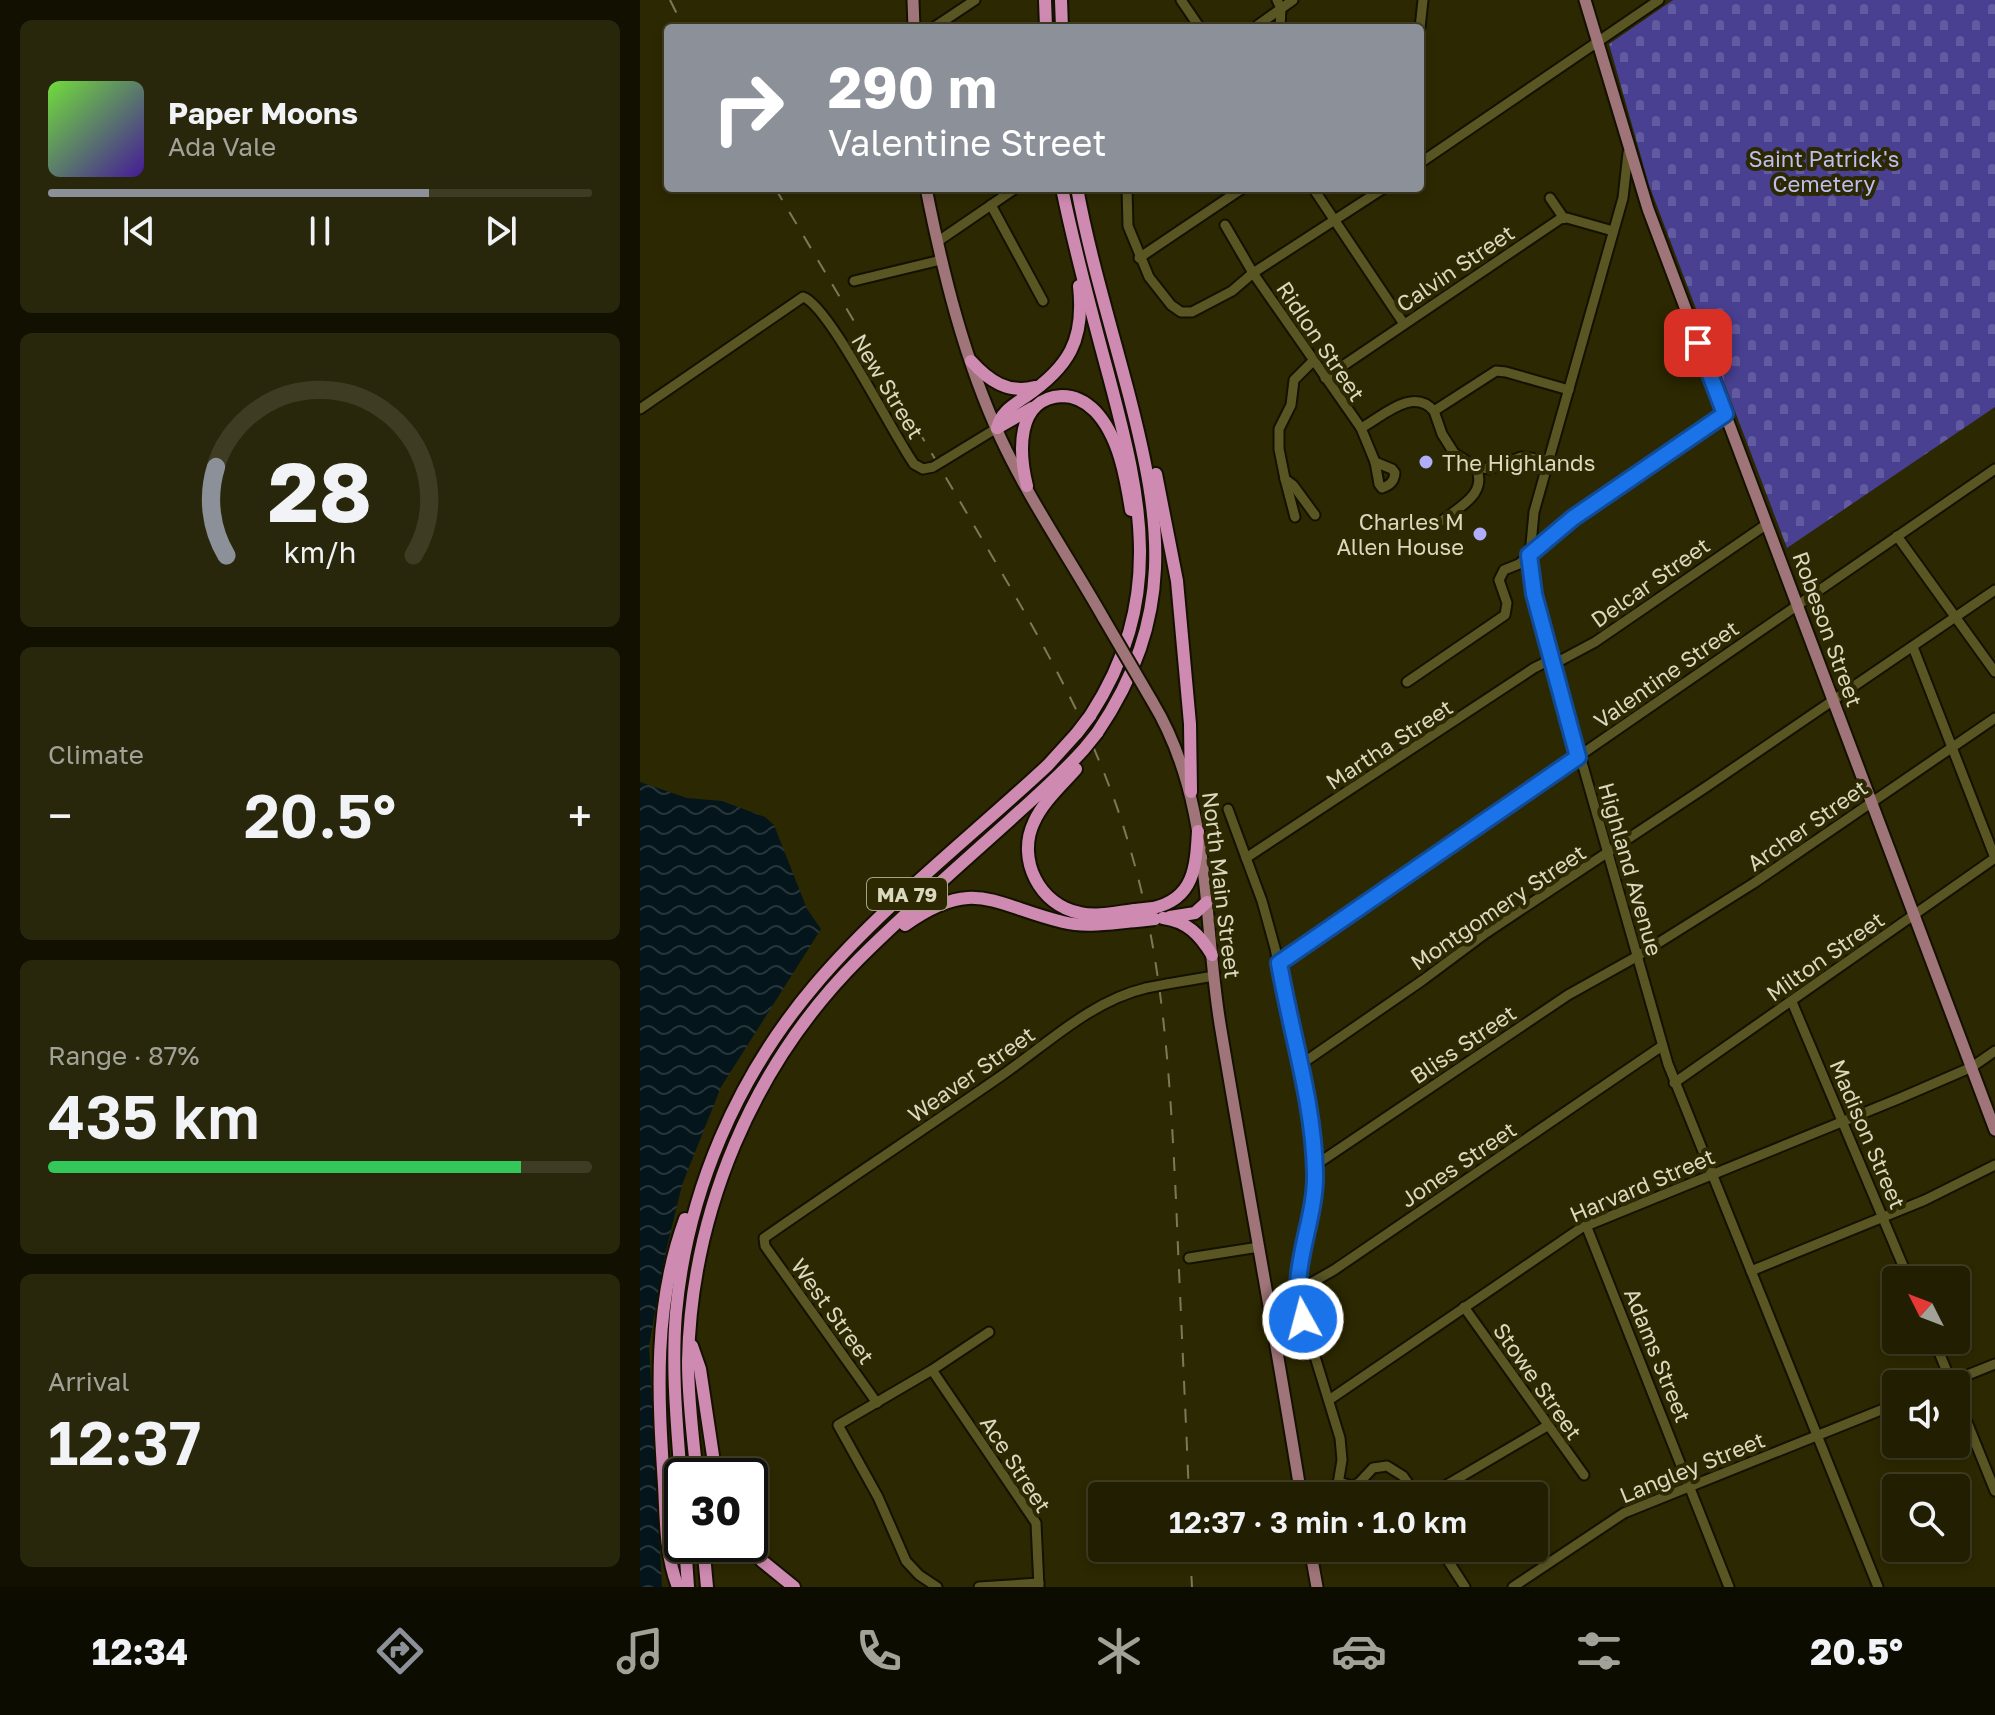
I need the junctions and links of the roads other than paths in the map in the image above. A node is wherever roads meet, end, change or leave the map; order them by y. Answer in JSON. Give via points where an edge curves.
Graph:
{"nodes":[{"id":1,"x":913,"y":0,"type":"edge"},
{"id":2,"x":975,"y":0,"type":"edge"},
{"id":3,"x":1045,"y":0,"type":"edge"},
{"id":4,"x":1061,"y":0,"type":"edge"},
{"id":5,"x":1181,"y":0,"type":"edge"},
{"id":6,"x":1293,"y":0,"type":"edge"},
{"id":7,"x":1423,"y":0,"type":"edge"},
{"id":8,"x":1585,"y":0,"type":"edge"},
{"id":9,"x":1659,"y":0,"type":"edge"},
{"id":10,"x":1279,"y":4,"type":"edge"},
{"id":11,"x":914,"y":24,"type":"edge"},
{"id":12,"x":939,"y":24,"type":"edge"},
{"id":13,"x":1046,"y":24,"type":"edge"},
{"id":14,"x":1062,"y":24,"type":"edge"},
{"id":15,"x":1197,"y":24,"type":"edge"},
{"id":16,"x":1258,"y":24,"type":"edge"},
{"id":17,"x":1280,"y":24,"type":"edge"},
{"id":18,"x":1420,"y":24,"type":"edge"},
{"id":19,"x":1596,"y":42,"type":"junction"},
{"id":20,"x":1627,"y":142,"type":"junction"},
{"id":21,"x":1424,"y":160,"type":"edge"},
{"id":22,"x":927,"y":192,"type":"edge"},
{"id":23,"x":1010,"y":192,"type":"edge"},
{"id":24,"x":1063,"y":192,"type":"edge"},
{"id":25,"x":1078,"y":192,"type":"edge"},
{"id":26,"x":1127,"y":192,"type":"edge"},
{"id":27,"x":1237,"y":192,"type":"edge"},
{"id":28,"x":1316,"y":192,"type":"edge"},
{"id":29,"x":1378,"y":192,"type":"edge"},
{"id":30,"x":1550,"y":198,"type":"dead end"},
{"id":31,"x":991,"y":205,"type":"junction"},
{"id":32,"x":1563,"y":217,"type":"junction"},
{"id":33,"x":1336,"y":221,"type":"junction"},
{"id":34,"x":1225,"y":225,"type":"dead end"},
{"id":35,"x":1071,"y":229,"type":"junction"},
{"id":36,"x":1613,"y":231,"type":"junction"},
{"id":37,"x":937,"y":242,"type":"junction"},
{"id":38,"x":1139,"y":258,"type":"junction"},
{"id":39,"x":941,"y":260,"type":"junction"},
{"id":40,"x":1253,"y":273,"type":"junction"},
{"id":41,"x":854,"y":281,"type":"dead end"},
{"id":42,"x":1043,"y":301,"type":"dead end"},
{"id":43,"x":1404,"y":324,"type":"junction"},
{"id":44,"x":971,"y":361,"type":"junction"},
{"id":45,"x":1313,"y":361,"type":"junction"},
{"id":46,"x":1325,"y":378,"type":"junction"},
{"id":47,"x":1045,"y":383,"type":"junction"},
{"id":48,"x":1569,"y":390,"type":"junction"},
{"id":49,"x":1040,"y":403,"type":"junction"},
{"id":50,"x":640,"y":409,"type":"edge"},
{"id":51,"x":1434,"y":411,"type":"junction"},
{"id":52,"x":1133,"y":412,"type":"junction"},
{"id":53,"x":1725,"y":414,"type":"junction"},
{"id":54,"x":997,"y":428,"type":"junction"},
{"id":55,"x":1361,"y":428,"type":"junction"},
{"id":56,"x":1548,"y":460,"type":"junction"},
{"id":57,"x":1375,"y":462,"type":"dead end"},
{"id":58,"x":1476,"y":467,"type":"junction"},
{"id":59,"x":1995,"y":469,"type":"edge"},
{"id":60,"x":1285,"y":479,"type":"junction"},
{"id":61,"x":1027,"y":486,"type":"junction"},
{"id":62,"x":1315,"y":515,"type":"dead end"},
{"id":63,"x":1295,"y":517,"type":"dead end"},
{"id":64,"x":1442,"y":521,"type":"dead end"},
{"id":65,"x":1767,"y":524,"type":"junction"},
{"id":66,"x":1897,"y":536,"type":"junction"},
{"id":67,"x":1529,"y":555,"type":"junction"},
{"id":68,"x":1141,"y":565,"type":"junction"},
{"id":69,"x":1995,"y":590,"type":"edge"},
{"id":70,"x":1798,"y":606,"type":"junction"},
{"id":71,"x":1956,"y":617,"type":"junction"},
{"id":72,"x":1913,"y":647,"type":"junction"},
{"id":73,"x":1552,"y":665,"type":"junction"},
{"id":74,"x":1995,"y":672,"type":"edge"},
{"id":75,"x":1407,"y":682,"type":"dead end"},
{"id":76,"x":1833,"y":701,"type":"junction"},
{"id":77,"x":1995,"y":718,"type":"edge"},
{"id":78,"x":1952,"y":746,"type":"junction"},
{"id":79,"x":1086,"y":752,"type":"junction"},
{"id":80,"x":1578,"y":757,"type":"junction"},
{"id":81,"x":1191,"y":792,"type":"junction"},
{"id":82,"x":1871,"y":802,"type":"junction"},
{"id":83,"x":1228,"y":809,"type":"dead end"},
{"id":84,"x":1198,"y":831,"type":"junction"},
{"id":85,"x":1607,"y":854,"type":"junction"},
{"id":86,"x":1246,"y":858,"type":"junction"},
{"id":87,"x":1995,"y":858,"type":"edge"},
{"id":88,"x":1207,"y":902,"type":"junction"},
{"id":89,"x":1914,"y":914,"type":"junction"},
{"id":90,"x":1157,"y":915,"type":"junction"},
{"id":91,"x":1136,"y":916,"type":"junction"},
{"id":92,"x":1212,"y":955,"type":"junction"},
{"id":93,"x":1636,"y":957,"type":"junction"},
{"id":94,"x":860,"y":958,"type":"junction"},
{"id":95,"x":1279,"y":963,"type":"junction"},
{"id":96,"x":1214,"y":976,"type":"junction"},
{"id":97,"x":1792,"y":1002,"type":"junction"},
{"id":98,"x":1662,"y":1046,"type":"junction"},
{"id":99,"x":1995,"y":1051,"type":"edge"},
{"id":100,"x":1300,"y":1065,"type":"junction"},
{"id":101,"x":1972,"y":1067,"type":"junction"},
{"id":102,"x":1674,"y":1083,"type":"junction"},
{"id":103,"x":1844,"y":1121,"type":"junction"},
{"id":104,"x":1995,"y":1130,"type":"edge"},
{"id":105,"x":720,"y":1139,"type":"junction"},
{"id":106,"x":1995,"y":1165,"type":"edge"},
{"id":107,"x":1314,"y":1166,"type":"junction"},
{"id":108,"x":1711,"y":1175,"type":"junction"},
{"id":109,"x":1883,"y":1216,"type":"junction"},
{"id":110,"x":1586,"y":1225,"type":"junction"},
{"id":111,"x":764,"y":1238,"type":"joint"},
{"id":112,"x":1259,"y":1247,"type":"junction"},
{"id":113,"x":1189,"y":1258,"type":"dead end"},
{"id":114,"x":1903,"y":1266,"type":"edge"},
{"id":115,"x":1751,"y":1271,"type":"junction"},
{"id":116,"x":1297,"y":1291,"type":"junction"},
{"id":117,"x":1268,"y":1302,"type":"junction"},
{"id":118,"x":1464,"y":1307,"type":"junction"},
{"id":119,"x":989,"y":1332,"type":"dead end"},
{"id":120,"x":690,"y":1338,"type":"junction"},
{"id":121,"x":1995,"y":1364,"type":"edge"},
{"id":122,"x":932,"y":1370,"type":"junction"},
{"id":123,"x":1970,"y":1374,"type":"edge"},
{"id":124,"x":1329,"y":1400,"type":"junction"},
{"id":125,"x":877,"y":1403,"type":"junction"},
{"id":126,"x":1882,"y":1410,"type":"edge"},
{"id":127,"x":1547,"y":1426,"type":"junction"},
{"id":128,"x":1970,"y":1429,"type":"edge"},
{"id":129,"x":1817,"y":1436,"type":"junction"},
{"id":130,"x":679,"y":1458,"type":"edge"},
{"id":131,"x":695,"y":1458,"type":"edge"},
{"id":132,"x":713,"y":1458,"type":"edge"},
{"id":133,"x":1584,"y":1475,"type":"dead end"},
{"id":134,"x":1299,"y":1482,"type":"edge"},
{"id":135,"x":1339,"y":1482,"type":"edge"},
{"id":136,"x":1360,"y":1482,"type":"edge"},
{"id":137,"x":1407,"y":1482,"type":"edge"},
{"id":138,"x":1452,"y":1482,"type":"edge"},
{"id":139,"x":1691,"y":1486,"type":"junction"},
{"id":140,"x":1995,"y":1491,"type":"edge"},
{"id":141,"x":686,"y":1562,"type":"edge"},
{"id":142,"x":705,"y":1562,"type":"edge"},
{"id":143,"x":763,"y":1562,"type":"edge"},
{"id":144,"x":1313,"y":1562,"type":"edge"},
{"id":145,"x":1449,"y":1562,"type":"edge"},
{"id":146,"x":1039,"y":1585,"type":"edge"},
{"id":147,"x":678,"y":1587,"type":"edge"},
{"id":148,"x":688,"y":1587,"type":"edge"},
{"id":149,"x":707,"y":1587,"type":"edge"},
{"id":150,"x":794,"y":1587,"type":"edge"},
{"id":151,"x":937,"y":1587,"type":"edge"},
{"id":152,"x":979,"y":1587,"type":"edge"},
{"id":153,"x":1317,"y":1587,"type":"edge"},
{"id":154,"x":1465,"y":1587,"type":"edge"},
{"id":155,"x":1513,"y":1587,"type":"edge"},
{"id":156,"x":1729,"y":1587,"type":"edge"},
{"id":157,"x":1878,"y":1587,"type":"edge"}],
"edges":[{"from":1,"to":11,"type":"main road"},
{"from":2,"to":12,"type":"street"},
{"from":3,"to":13,"type":"highway"},
{"from":4,"to":14,"type":"highway"},
{"from":5,"to":15,"type":"street"},
{"from":6,"to":10,"type":"street"},
{"from":7,"to":18,"type":"street"},
{"from":8,"to":19,"type":"main road","name":"Highland Avenue"},
{"from":9,"to":19,"type":"street"},
{"from":10,"to":16,"type":"street"},
{"from":10,"to":17,"type":"street"},
{"from":19,"to":20,"type":"main road","name":"Highland Avenue"},
{"from":19,"to":21,"type":"street"},
{"from":20,"to":36,"type":"street","name":"Highland Avenue","via":[[1625,184]]},
{"from":20,"to":53,"type":"main road","name":"Robeson Street"},
{"from":22,"to":37,"type":"main road","name":"North Main Street"},
{"from":23,"to":31,"type":"street"},
{"from":24,"to":35,"type":"highway","number":"MA 79"},
{"from":25,"to":52,"type":"highway"},
{"from":26,"to":38,"type":"street","via":[[1128,226]]},
{"from":27,"to":38,"type":"street"},
{"from":28,"to":33,"type":"street"},
{"from":29,"to":33,"type":"street"},
{"from":30,"to":32,"type":"street"},
{"from":31,"to":37,"type":"street"},
{"from":31,"to":42,"type":"street"},
{"from":32,"to":36,"type":"street"},
{"from":32,"to":43,"type":"street","name":"Calvin Street"},
{"from":33,"to":40,"type":"street"},
{"from":33,"to":43,"type":"street"},
{"from":34,"to":40,"type":"street","name":"Ridlon Street"},
{"from":35,"to":47,"type":"highway","via":[[1079,327],[1068,358]]},
{"from":35,"to":68,"type":"highway","number":"MA 79","via":[[1134,474]]},
{"from":36,"to":48,"type":"street","name":"Highland Avenue"},
{"from":37,"to":39,"type":"main road","name":"North Main Street"},
{"from":38,"to":40,"type":"street","via":[[1161,294],[1185,312],[1207,306]]},
{"from":39,"to":41,"type":"street"},
{"from":39,"to":44,"type":"main road","name":"North Main Street"},
{"from":40,"to":45,"type":"street","name":"Ridlon Street"},
{"from":43,"to":46,"type":"street","name":"Calvin Street"},
{"from":44,"to":47,"type":"highway","via":[[1007,388]]},
{"from":44,"to":54,"type":"main road","name":"North Main Street"},
{"from":45,"to":46,"type":"street","name":"Ridlon Street"},
{"from":45,"to":60,"type":"street","via":[[1294,380],[1291,405],[1279,429]]},
{"from":46,"to":55,"type":"street","name":"Ridlon Street"},
{"from":47,"to":54,"type":"highway","via":[[1004,412]]},
{"from":48,"to":51,"type":"street","via":[[1496,371]]},
{"from":48,"to":56,"type":"street","name":"Highland Avenue"},
{"from":49,"to":54,"type":"highway"},
{"from":49,"to":61,"type":"highway","via":[[1022,436]]},
{"from":49,"to":68,"type":"highway","via":[[1059,396],[1075,398],[1105,424],[1123,469]]},
{"from":50,"to":54,"type":"street","name":"New Street","bridge":true,"via":[[803,297],[819,307],[911,460],[923,469]]},
{"from":51,"to":55,"type":"street","via":[[1420,401],[1407,402]]},
{"from":51,"to":58,"type":"street","via":[[1454,453]]},
{"from":52,"to":79,"type":"highway","via":[[1150,481],[1156,557],[1152,600],[1124,688]]},
{"from":52,"to":81,"type":"highway","via":[[1157,479],[1175,567]]},
{"from":53,"to":65,"type":"main road","name":"Robeson Street"},
{"from":53,"to":67,"type":"street","via":[[1573,518]]},
{"from":54,"to":61,"type":"main road","name":"North Main Street"},
{"from":55,"to":57,"type":"street","name":"Ridlon Street"},
{"from":56,"to":58,"type":"street","via":[[1521,457],[1490,469]]},
{"from":56,"to":67,"type":"street","name":"Highland Avenue"},
{"from":58,"to":64,"type":"street","via":[[1476,494]]},
{"from":59,"to":66,"type":"street","name":"Valentine Street"},
{"from":60,"to":62,"type":"street"},
{"from":60,"to":63,"type":"street"},
{"from":61,"to":81,"type":"main road","name":"North Main Street","bridge":true,"via":[[1152,701]]},
{"from":65,"to":70,"type":"main road","name":"Robeson Street"},
{"from":65,"to":73,"type":"street","name":"Delcar Street","via":[[1595,642]]},
{"from":66,"to":70,"type":"street","name":"Valentine Street"},
{"from":66,"to":71,"type":"street"},
{"from":67,"to":73,"type":"street","name":"Highland Avenue"},
{"from":67,"to":75,"type":"street","via":[[1504,570],[1499,580],[1505,615]]},
{"from":68,"to":105,"type":"highway","number":"MA 79","bridge":true,"via":[[1127,639],[1090,716],[1054,760],[816,983],[762,1057]]},
{"from":69,"to":71,"type":"street","name":"Montgomery Street"},
{"from":70,"to":76,"type":"main road","name":"Robeson Street"},
{"from":70,"to":80,"type":"street","name":"Valentine Street"},
{"from":71,"to":72,"type":"street","name":"Montgomery Street"},
{"from":71,"to":74,"type":"street"},
{"from":72,"to":76,"type":"street","name":"Montgomery Street"},
{"from":72,"to":78,"type":"street"},
{"from":73,"to":80,"type":"street","name":"Highland Avenue"},
{"from":73,"to":86,"type":"street","name":"Martha Street","via":[[1534,668]]},
{"from":76,"to":82,"type":"main road","name":"Robeson Street"},
{"from":76,"to":85,"type":"street","name":"Montgomery Street"},
{"from":77,"to":78,"type":"street","name":"Archer Street"},
{"from":78,"to":82,"type":"street","name":"Archer Street"},
{"from":78,"to":87,"type":"street"},
{"from":79,"to":91,"type":"highway","via":[[1034,822],[1028,841],[1030,868],[1044,893],[1070,911]]},
{"from":79,"to":94,"type":"highway","number":"MA 79"},
{"from":80,"to":85,"type":"street","name":"Highland Avenue"},
{"from":80,"to":95,"type":"street","name":"Valentine Street"},
{"from":81,"to":84,"type":"main road","name":"North Main Street"},
{"from":82,"to":89,"type":"main road","name":"Robeson Street"},
{"from":82,"to":93,"type":"street","name":"Archer Street"},
{"from":83,"to":86,"type":"street"},
{"from":84,"to":88,"type":"main road","name":"North Main Street"},
{"from":84,"to":90,"type":"highway","via":[[1187,886]]},
{"from":85,"to":93,"type":"street","name":"Highland Avenue"},
{"from":85,"to":100,"type":"street","name":"Montgomery Street"},
{"from":86,"to":95,"type":"street"},
{"from":87,"to":89,"type":"street","name":"Milton Street"},
{"from":88,"to":90,"type":"highway","via":[[1195,913]]},
{"from":88,"to":92,"type":"main road","name":"North Main Street"},
{"from":89,"to":97,"type":"street","name":"Milton Street"},
{"from":89,"to":101,"type":"main road","name":"Robeson Street"},
{"from":90,"to":91,"type":"highway","bridge":true},
{"from":90,"to":92,"type":"highway","via":[[1189,927]]},
{"from":91,"to":94,"type":"highway","via":[[1081,925],[995,899],[957,899],[922,913]]},
{"from":92,"to":96,"type":"main road","name":"North Main Street"},
{"from":93,"to":98,"type":"street","name":"Highland Avenue"},
{"from":93,"to":107,"type":"street","name":"Bliss Street","via":[[1568,995]]},
{"from":94,"to":120,"type":"highway","number":"MA 79","via":[[792,1038],[750,1109],[704,1240],[694,1281]]},
{"from":95,"to":100,"type":"street"},
{"from":96,"to":111,"type":"street","name":"Weaver Street","bridge":true,"via":[[1146,988],[1085,1015]]},
{"from":96,"to":112,"type":"main road","name":"North Main Street"},
{"from":97,"to":102,"type":"street","name":"Milton Street"},
{"from":97,"to":103,"type":"street","name":"Madison Street"},
{"from":98,"to":102,"type":"street","name":"Highland Avenue"},
{"from":98,"to":116,"type":"street","name":"Jones Street"},
{"from":99,"to":101,"type":"street","name":"Harvard Street"},
{"from":100,"to":107,"type":"street"},
{"from":101,"to":103,"type":"street","name":"Harvard Street"},
{"from":101,"to":104,"type":"main road","name":"Robeson Street"},
{"from":102,"to":108,"type":"street","name":"Highland Avenue"},
{"from":103,"to":108,"type":"street","name":"Harvard Street"},
{"from":103,"to":109,"type":"street","name":"Madison Street"},
{"from":105,"to":130,"type":"highway","number":"MA 79","via":[[692,1219],[677,1302],[674,1379]]},
{"from":105,"to":147,"type":"highway","via":[[683,1225],[664,1300],[658,1365],[664,1495],[669,1557]]},
{"from":106,"to":109,"type":"street"},
{"from":107,"to":116,"type":"street","via":[[1315,1191]]},
{"from":108,"to":110,"type":"street","name":"Harvard Street"},
{"from":108,"to":115,"type":"street","name":"Highland Avenue"},
{"from":109,"to":114,"type":"street","name":"Madison Street"},
{"from":109,"to":115,"type":"street"},
{"from":110,"to":118,"type":"street","name":"Harvard Street"},
{"from":110,"to":139,"type":"street","name":"Adams Street"},
{"from":111,"to":125,"type":"street","name":"West Street"},
{"from":112,"to":113,"type":"street"},
{"from":112,"to":117,"type":"main road","name":"North Main Street"},
{"from":115,"to":129,"type":"street","name":"Highland Avenue"},
{"from":116,"to":117,"type":"street","name":"Jones Street"},
{"from":116,"to":124,"type":"street"},
{"from":117,"to":134,"type":"main road","name":"North Main Street"},
{"from":118,"to":124,"type":"street","name":"Harvard Street"},
{"from":118,"to":127,"type":"street","name":"Stowe Street"},
{"from":119,"to":122,"type":"street"},
{"from":120,"to":131,"type":"highway","number":"MA 79"},
{"from":120,"to":132,"type":"highway"},
{"from":121,"to":123,"type":"street"},
{"from":122,"to":125,"type":"street"},
{"from":122,"to":146,"type":"street","name":"Ace Street","via":[[1036,1523]]},
{"from":124,"to":135,"type":"street","via":[[1342,1460]]},
{"from":125,"to":151,"type":"street","via":[[838,1425],[906,1561]]},
{"from":126,"to":129,"type":"street","name":"Langley Street"},
{"from":127,"to":133,"type":"street","name":"Stowe Street"},
{"from":127,"to":138,"type":"street"},
{"from":128,"to":140,"type":"street"},
{"from":129,"to":139,"type":"street","name":"Langley Street"},
{"from":129,"to":157,"type":"street","name":"Highland Avenue"},
{"from":136,"to":137,"type":"street","via":[[1373,1468],[1387,1466]]},
{"from":139,"to":155,"type":"street","name":"Langley Street","via":[[1624,1513]]},
{"from":139,"to":156,"type":"street","name":"Adams Street"},
{"from":141,"to":148,"type":"highway"},
{"from":142,"to":149,"type":"highway"},
{"from":143,"to":150,"type":"highway"},
{"from":144,"to":153,"type":"main road"},
{"from":145,"to":154,"type":"street"},
{"from":146,"to":152,"type":"street"}]}
